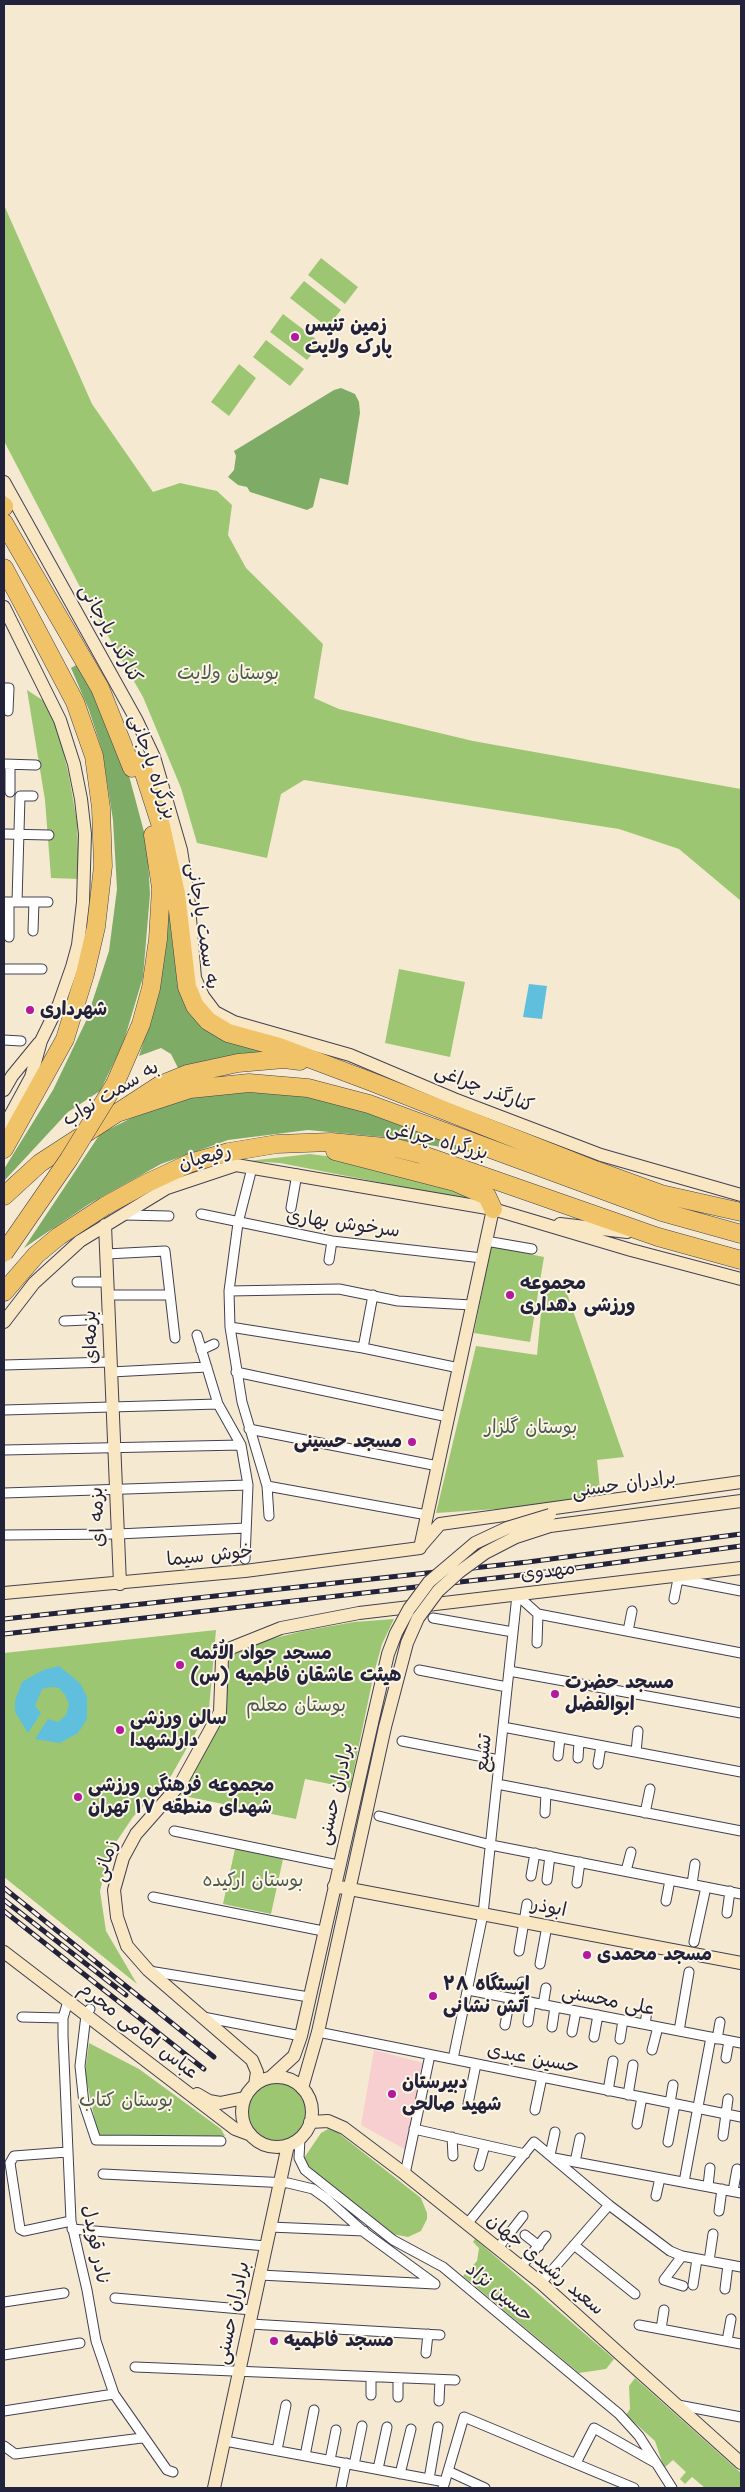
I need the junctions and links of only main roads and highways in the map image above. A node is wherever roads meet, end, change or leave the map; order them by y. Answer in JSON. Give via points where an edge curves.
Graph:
{"nodes":[{"id":1,"x":4,"y":522,"type":"edge"},
{"id":2,"x":4,"y":568,"type":"edge"},
{"id":3,"x":128,"y":757,"type":"junction"},
{"id":4,"x":315,"y":1062,"type":"junction"},
{"id":5,"x":117,"y":1113,"type":"junction"},
{"id":6,"x":296,"y":1143,"type":"junction"},
{"id":7,"x":4,"y":1150,"type":"edge"},
{"id":8,"x":4,"y":1196,"type":"edge"},
{"id":9,"x":493,"y":1208,"type":"road end"},
{"id":10,"x":741,"y":1212,"type":"edge"},
{"id":11,"x":741,"y":1234,"type":"edge"},
{"id":12,"x":4,"y":1253,"type":"edge"},
{"id":13,"x":741,"y":1260,"type":"edge"},
{"id":14,"x":4,"y":1292,"type":"edge"}],
"edges":[{"from":1,"to":3,"type":"highway","name":"بزرگراه یارجانی","via":[[100,688]]},
{"from":2,"to":7,"type":"highway","via":[[75,702],[94,756],[101,808],[103,866],[96,927],[65,1039]]},
{"from":3,"to":4,"type":"highway","name":"به سمت یارجانی","via":[[142,767],[161,826],[176,894],[187,987],[195,1006],[208,1021],[228,1033],[279,1047]]},
{"from":3,"to":12,"type":"highway","name":"بزرگراه یارجانی","bridge":true,"via":[[146,806],[161,888],[151,988],[141,1024],[115,1084],[69,1160]]},
{"from":4,"to":5,"type":"highway","name":"به سمت نواب","via":[[284,1059],[238,1063],[187,1074],[160,1085]]},
{"from":4,"to":10,"type":"highway","name":"بزرگراه چراغی","via":[[653,1191]]},
{"from":5,"to":8,"type":"highway","name":"به سمت نواب","via":[[40,1163]]},
{"from":5,"to":11,"type":"highway","name":"بزرگراه چراغی","via":[[190,1089],[249,1083],[308,1088],[369,1104],[662,1212]]},
{"from":6,"to":9,"type":"highway","via":[[455,1182],[487,1196]]},
{"from":6,"to":13,"type":"highway","name":"بزرگراه چراغی","via":[[346,1143],[420,1154],[658,1237]]},
{"from":6,"to":14,"type":"highway","name":"بزرگراه چراغی","via":[[229,1152],[190,1163],[145,1184],[59,1236],[36,1255]]}]}
